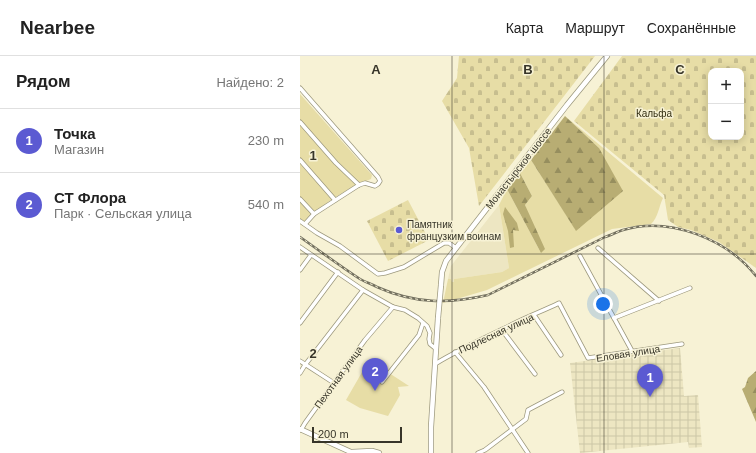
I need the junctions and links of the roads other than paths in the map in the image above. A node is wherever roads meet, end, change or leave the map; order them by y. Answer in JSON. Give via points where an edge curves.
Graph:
{"nodes":[{"id":1,"x":607,"y":56,"type":"edge"},
{"id":2,"x":300,"y":88,"type":"edge"},
{"id":3,"x":300,"y":122,"type":"edge"},
{"id":4,"x":300,"y":160,"type":"edge"},
{"id":5,"x":359,"y":185,"type":"junction"},
{"id":6,"x":300,"y":199,"type":"edge"},
{"id":7,"x":335,"y":200,"type":"junction"},
{"id":8,"x":314,"y":214,"type":"junction"},
{"id":9,"x":300,"y":221,"type":"edge"},
{"id":10,"x":306,"y":224,"type":"junction"},
{"id":11,"x":300,"y":247,"type":"edge"},
{"id":12,"x":456,"y":248,"type":"junction"},
{"id":13,"x":598,"y":248,"type":"dead end"},
{"id":14,"x":312,"y":255,"type":"junction"},
{"id":15,"x":580,"y":256,"type":"dead end"},
{"id":16,"x":300,"y":270,"type":"edge"},
{"id":17,"x":338,"y":272,"type":"junction"},
{"id":18,"x":690,"y":288,"type":"dead end"},
{"id":19,"x":363,"y":290,"type":"junction"},
{"id":20,"x":659,"y":300,"type":"junction"},
{"id":21,"x":559,"y":302,"type":"joint"},
{"id":22,"x":393,"y":307,"type":"junction"},
{"id":23,"x":534,"y":315,"type":"junction"},
{"id":24,"x":614,"y":318,"type":"junction"},
{"id":25,"x":300,"y":323,"type":"edge"},
{"id":26,"x":423,"y":323,"type":"junction"},
{"id":27,"x":502,"y":330,"type":"junction"},
{"id":28,"x":682,"y":344,"type":"dead end"},
{"id":29,"x":435,"y":348,"type":"junction"},
{"id":30,"x":632,"y":351,"type":"junction"},
{"id":31,"x":455,"y":352,"type":"junction"},
{"id":32,"x":561,"y":355,"type":"dead end"},
{"id":33,"x":300,"y":361,"type":"edge"},
{"id":34,"x":435,"y":364,"type":"junction"},
{"id":35,"x":305,"y":365,"type":"junction"},
{"id":36,"x":300,"y":373,"type":"edge"},
{"id":37,"x":535,"y":374,"type":"dead end"},
{"id":38,"x":382,"y":382,"type":"dead end"},
{"id":39,"x":334,"y":383,"type":"junction"},
{"id":40,"x":562,"y":392,"type":"dead end"},
{"id":41,"x":301,"y":430,"type":"edge"},
{"id":42,"x":512,"y":431,"type":"junction"},
{"id":43,"x":371,"y":452,"type":"edge"},
{"id":44,"x":352,"y":453,"type":"edge"},
{"id":45,"x":379,"y":453,"type":"edge"},
{"id":46,"x":431,"y":453,"type":"edge"},
{"id":47,"x":478,"y":453,"type":"edge"},
{"id":48,"x":528,"y":453,"type":"edge"}],
"edges":[{"from":1,"to":12,"type":"main road","name":"Монастырское шоссе"},
{"from":2,"to":5,"type":"street","via":[[379,179],[375,186],[365,183]]},
{"from":3,"to":5,"type":"street"},
{"from":4,"to":7,"type":"street"},
{"from":5,"to":7,"type":"street"},
{"from":6,"to":8,"type":"street"},
{"from":7,"to":8,"type":"street"},
{"from":8,"to":10,"type":"street"},
{"from":9,"to":10,"type":"street"},
{"from":10,"to":12,"type":"street","via":[[378,274],[404,267],[444,243]]},
{"from":11,"to":14,"type":"street"},
{"from":12,"to":29,"type":"main road","name":"Монастырское шоссе","bridge":true,"via":[[446,261],[442,272]]},
{"from":13,"to":20,"type":"street"},
{"from":14,"to":16,"type":"street"},
{"from":14,"to":17,"type":"street"},
{"from":15,"to":24,"type":"street"},
{"from":17,"to":19,"type":"street"},
{"from":17,"to":25,"type":"street"},
{"from":18,"to":20,"type":"street"},
{"from":19,"to":22,"type":"street"},
{"from":19,"to":35,"type":"street"},
{"from":20,"to":24,"type":"street"},
{"from":21,"to":23,"type":"street","name":"Подлесная улица"},
{"from":21,"to":30,"type":"street","name":"Еловая улица","via":[[588,358]]},
{"from":22,"to":26,"type":"street","via":[[405,310]]},
{"from":22,"to":39,"type":"street","name":"Пехотная улица"},
{"from":23,"to":27,"type":"street","name":"Подлесная улица"},
{"from":23,"to":32,"type":"street"},
{"from":24,"to":30,"type":"street"},
{"from":26,"to":29,"type":"street","via":[[430,333],[430,344]]},
{"from":26,"to":38,"type":"street","via":[[419,335]]},
{"from":27,"to":31,"type":"street","name":"Подлесная улица"},
{"from":27,"to":37,"type":"street"},
{"from":28,"to":30,"type":"street","name":"Еловая улица"},
{"from":29,"to":34,"type":"main road","name":"Монастырское шоссе"},
{"from":31,"to":34,"type":"street","name":"Подлесная улица"},
{"from":31,"to":42,"type":"street","via":[[484,388]]},
{"from":33,"to":35,"type":"street"},
{"from":34,"to":46,"type":"main road","name":"Монастырское шоссе"},
{"from":35,"to":36,"type":"street"},
{"from":35,"to":39,"type":"street"},
{"from":39,"to":41,"type":"street","name":"Пехотная улица"},
{"from":40,"to":42,"type":"street","via":[[528,410],[526,419]]},
{"from":41,"to":44,"type":"main road"},
{"from":42,"to":47,"type":"street"},
{"from":42,"to":48,"type":"street"},
{"from":43,"to":44,"type":"main road"},
{"from":43,"to":45,"type":"main road"}]}
